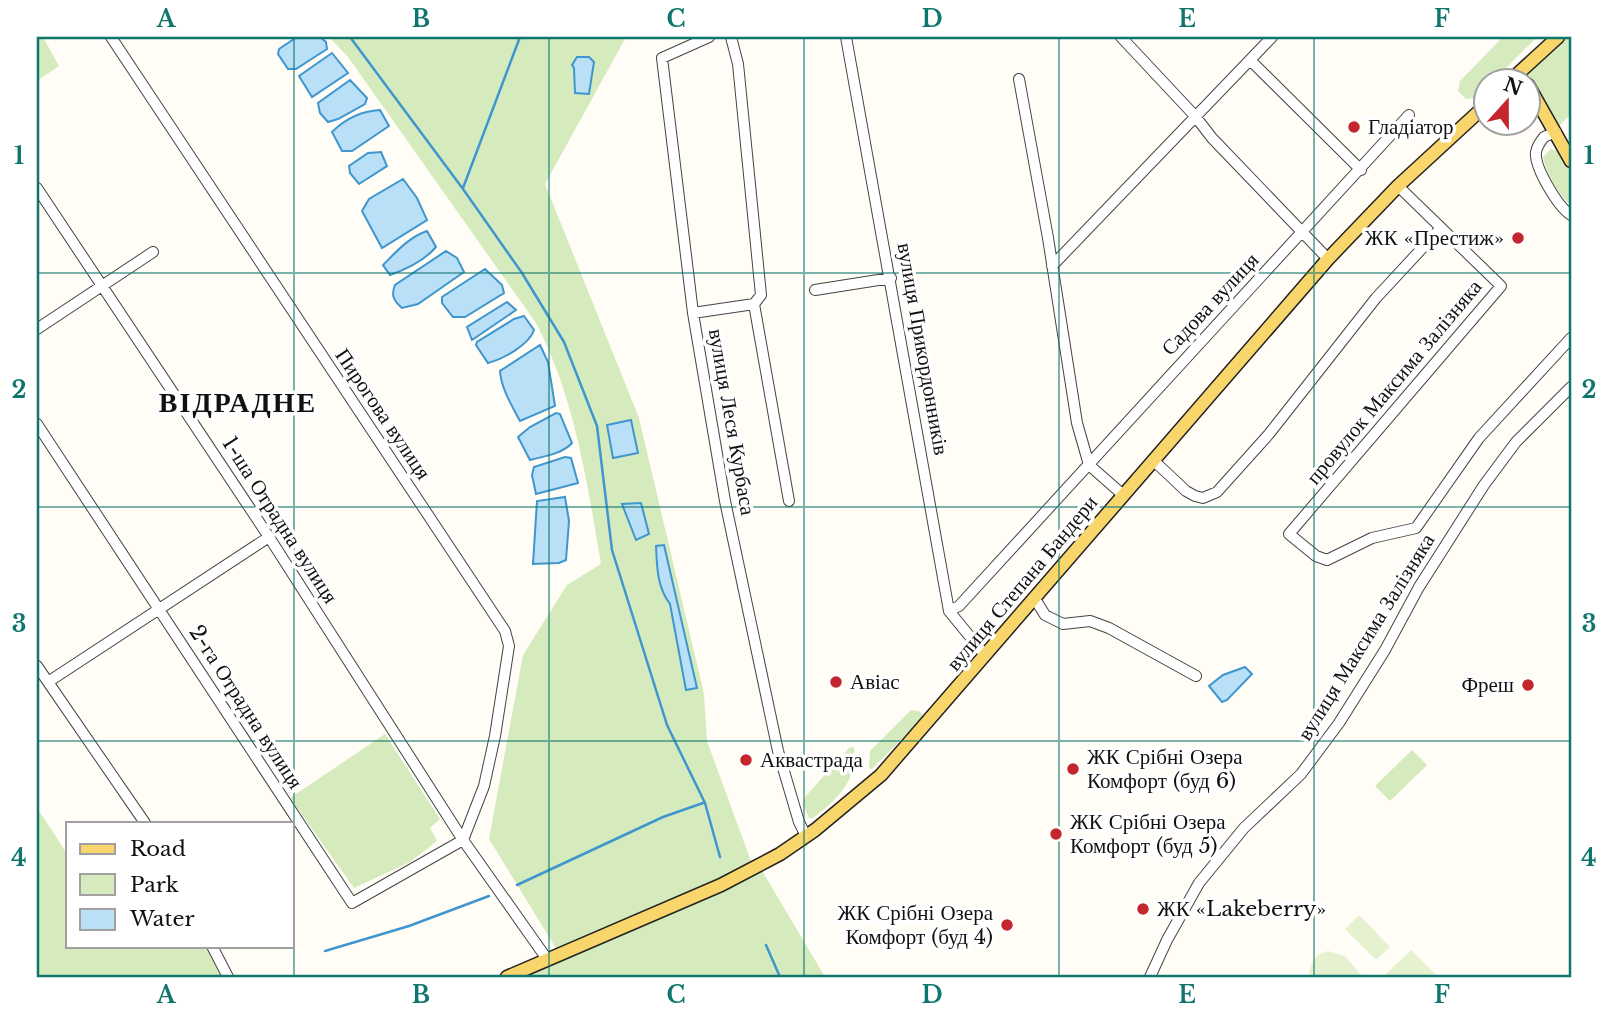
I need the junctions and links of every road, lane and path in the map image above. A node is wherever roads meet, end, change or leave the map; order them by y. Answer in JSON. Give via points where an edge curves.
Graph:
{"nodes":[{"id":1,"x":111,"y":37,"type":"edge"},
{"id":2,"x":709,"y":37,"type":"edge"},
{"id":3,"x":731,"y":37,"type":"edge"},
{"id":4,"x":846,"y":37,"type":"edge"},
{"id":5,"x":1121,"y":37,"type":"edge"},
{"id":6,"x":1272,"y":37,"type":"edge"},
{"id":7,"x":1558,"y":37,"type":"edge"},
{"id":8,"x":1250,"y":60,"type":"junction"},
{"id":9,"x":1530,"y":66,"type":"edge"},
{"id":10,"x":1019,"y":79,"type":"dead end"},
{"id":11,"x":1542,"y":108,"type":"edge"},
{"id":12,"x":1409,"y":115,"type":"dead end"},
{"id":13,"x":1195,"y":116,"type":"junction"},
{"id":14,"x":1472,"y":118,"type":"edge"},
{"id":15,"x":1556,"y":132,"type":"junction"},
{"id":16,"x":1571,"y":161,"type":"edge"},
{"id":17,"x":1361,"y":170,"type":"junction"},
{"id":18,"x":1398,"y":186,"type":"junction"},
{"id":19,"x":37,"y":188,"type":"edge"},
{"id":20,"x":1571,"y":215,"type":"edge"},
{"id":21,"x":1440,"y":229,"type":"junction"},
{"id":22,"x":1303,"y":233,"type":"junction"},
{"id":23,"x":153,"y":253,"type":"dead end"},
{"id":24,"x":1328,"y":259,"type":"junction"},
{"id":25,"x":1052,"y":266,"type":"junction"},
{"id":26,"x":891,"y":278,"type":"junction"},
{"id":27,"x":102,"y":286,"type":"junction"},
{"id":28,"x":814,"y":290,"type":"dead end"},
{"id":29,"x":754,"y":304,"type":"junction"},
{"id":30,"x":693,"y":313,"type":"junction"},
{"id":31,"x":37,"y":329,"type":"edge"},
{"id":32,"x":1571,"y":338,"type":"edge"},
{"id":33,"x":1571,"y":387,"type":"edge"},
{"id":34,"x":37,"y":424,"type":"edge"},
{"id":35,"x":1153,"y":460,"type":"junction"},
{"id":36,"x":1089,"y":465,"type":"junction"},
{"id":37,"x":1122,"y":494,"type":"junction"},
{"id":38,"x":789,"y":501,"type":"dead end"},
{"id":39,"x":1289,"y":534,"type":"joint"},
{"id":40,"x":270,"y":537,"type":"junction"},
{"id":41,"x":1035,"y":599,"type":"junction"},
{"id":42,"x":160,"y":611,"type":"junction"},
{"id":43,"x":949,"y":611,"type":"junction"},
{"id":44,"x":985,"y":655,"type":"junction"},
{"id":45,"x":37,"y":666,"type":"edge"},
{"id":46,"x":1196,"y":676,"type":"dead end"},
{"id":47,"x":48,"y":682,"type":"junction"},
{"id":48,"x":144,"y":822,"type":"edge"},
{"id":49,"x":806,"y":836,"type":"junction"},
{"id":50,"x":463,"y":840,"type":"junction"},
{"id":51,"x":213,"y":948,"type":"edge"},
{"id":52,"x":547,"y":959,"type":"junction"},
{"id":53,"x":228,"y":977,"type":"edge"},
{"id":54,"x":507,"y":977,"type":"edge"},
{"id":55,"x":1150,"y":977,"type":"edge"}],
"edges":[{"from":1,"to":50,"type":"street","name":"Пирогова вулиця","via":[[505,631],[509,646],[495,736],[484,786]]},
{"from":2,"to":30,"type":"street","name":"вулиця Леся Курбаса","via":[[662,58]]},
{"from":3,"to":29,"type":"street","name":"вулиця Леся Курбаса","via":[[738,64],[761,295]]},
{"from":4,"to":26,"type":"street","name":"вулиця Прикордонників"},
{"from":5,"to":13,"type":"street"},
{"from":6,"to":8,"type":"street"},
{"from":7,"to":9,"type":"main road"},
{"from":8,"to":13,"type":"street"},
{"from":8,"to":17,"type":"street"},
{"from":10,"to":25,"type":"street"},
{"from":11,"to":15,"type":"main road"},
{"from":12,"to":17,"type":"street","name":"Садова вулиця"},
{"from":13,"to":22,"type":"street"},
{"from":13,"to":25,"type":"street"},
{"from":14,"to":18,"type":"main road","name":"вулиця Степана Бандери"},
{"from":15,"to":16,"type":"main road"},
{"from":15,"to":20,"type":"street","via":[[1544,137],[1535,155],[1559,206]]},
{"from":17,"to":22,"type":"street","name":"Садова вулиця"},
{"from":18,"to":21,"type":"street","name":"провулок Максима Залізняка"},
{"from":18,"to":24,"type":"main road","name":"вулиця Степана Бандери"},
{"from":19,"to":27,"type":"street","name":"1-ша Отрадна вулиця"},
{"from":21,"to":35,"type":"street","via":[[1376,298],[1217,492],[1195,496]]},
{"from":21,"to":39,"type":"street","name":"провулок Максима Залізняка","via":[[1501,286]]},
{"from":22,"to":24,"type":"street"},
{"from":22,"to":36,"type":"street","name":"Садова вулиця"},
{"from":23,"to":27,"type":"street"},
{"from":24,"to":35,"type":"main road","name":"вулиця Степана Бандери"},
{"from":25,"to":36,"type":"street","via":[[1077,424]]},
{"from":26,"to":28,"type":"street"},
{"from":26,"to":43,"type":"street","name":"вулиця Прикордонників"},
{"from":27,"to":31,"type":"street"},
{"from":27,"to":40,"type":"street","name":"1-ша Отрадна вулиця"},
{"from":29,"to":30,"type":"street"},
{"from":29,"to":38,"type":"street","name":"вулиця Леся Курбаса"},
{"from":30,"to":49,"type":"street","name":"вулиця Леся Курбаса","via":[[724,501],[778,751]]},
{"from":32,"to":39,"type":"street","name":"вулиця Максима Залізняка","via":[[1479,438],[1416,528],[1372,538],[1327,560]]},
{"from":33,"to":55,"type":"street","name":"вулиця Максима Залізняка","via":[[1516,442],[1484,485],[1339,723],[1301,774],[1244,828],[1199,883]]},
{"from":34,"to":42,"type":"street","name":"2-га Отрадна вулиця"},
{"from":35,"to":37,"type":"main road","name":"вулиця Степана Бандери"},
{"from":36,"to":37,"type":"street"},
{"from":36,"to":43,"type":"street","name":"Садова вулиця","via":[[959,606]]},
{"from":37,"to":41,"type":"main road","name":"вулиця Степана Бандери"},
{"from":40,"to":42,"type":"street"},
{"from":40,"to":50,"type":"street","name":"1-ша Отрадна вулиця"},
{"from":41,"to":44,"type":"main road","name":"вулиця Степана Бандери"},
{"from":41,"to":46,"type":"street","via":[[1045,615],[1063,624],[1090,621],[1109,628]]},
{"from":42,"to":47,"type":"street"},
{"from":42,"to":50,"type":"street","name":"2-га Отрадна вулиця","via":[[352,903]]},
{"from":43,"to":44,"type":"street","name":"вулиця Прикордонників"},
{"from":44,"to":49,"type":"main road","name":"вулиця Степана Бандери","via":[[881,775]]},
{"from":45,"to":47,"type":"street"},
{"from":47,"to":48,"type":"street"},
{"from":49,"to":52,"type":"main road","name":"вулиця Степана Бандери","via":[[721,885]]},
{"from":50,"to":52,"type":"street","name":"1-ша Отрадна вулиця"},
{"from":51,"to":53,"type":"street"},
{"from":52,"to":54,"type":"main road","name":"вулиця Степана Бандери"}]}
